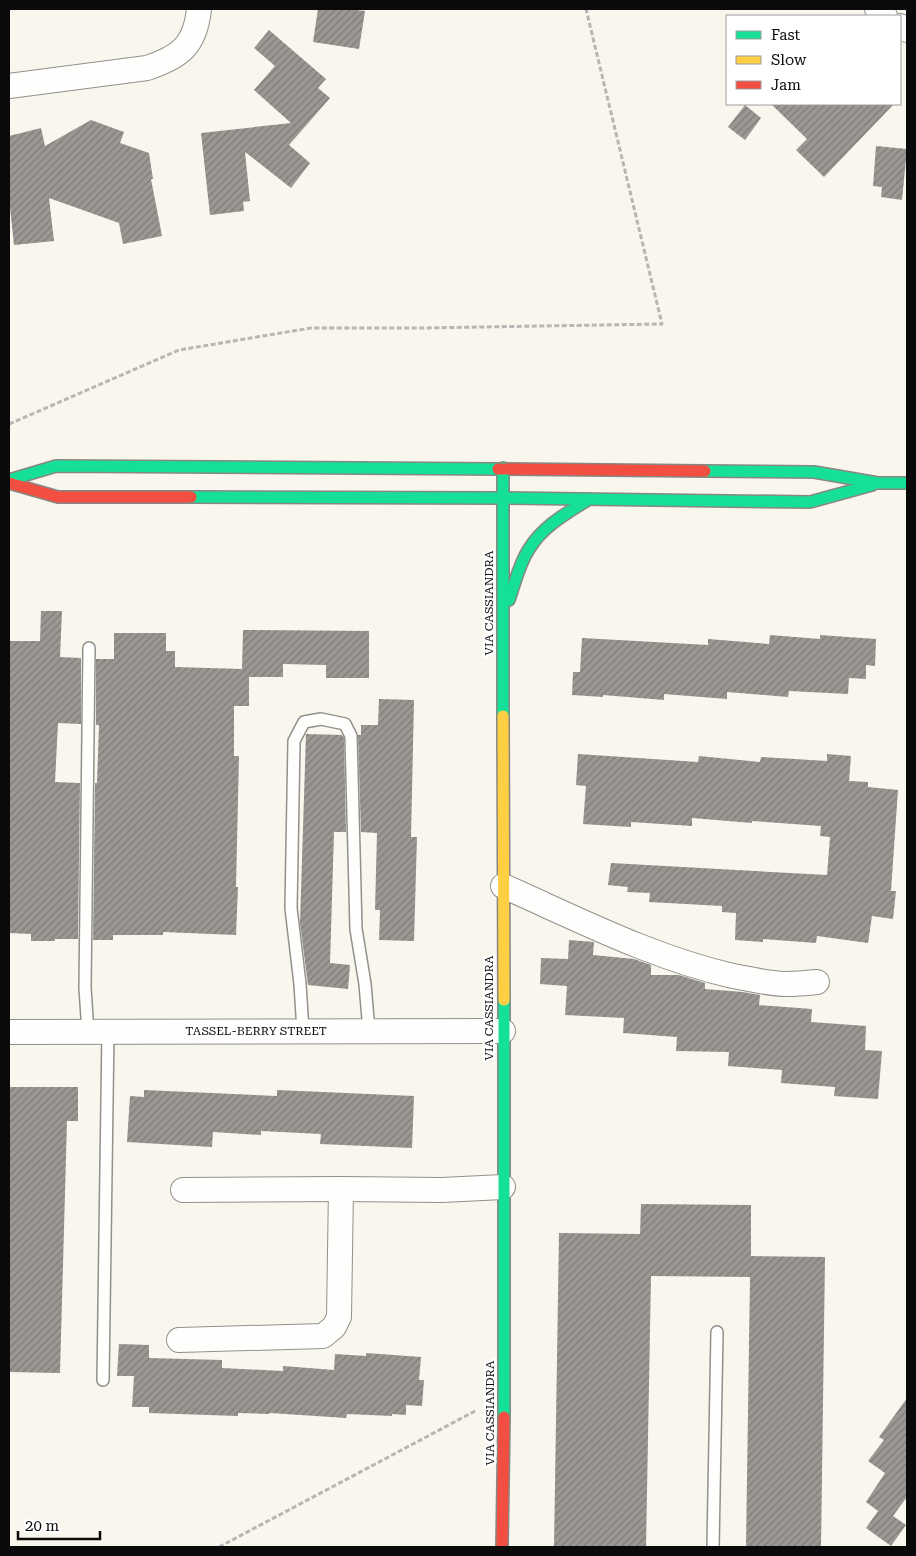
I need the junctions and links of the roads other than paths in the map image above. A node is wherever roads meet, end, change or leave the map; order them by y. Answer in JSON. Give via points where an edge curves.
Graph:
{"nodes":[{"id":1,"x":198,"y":9,"type":"edge"},
{"id":2,"x":9,"y":86,"type":"edge"},
{"id":3,"x":503,"y":468,"type":"junction"},
{"id":4,"x":9,"y":482,"type":"edge"},
{"id":5,"x":878,"y":483,"type":"junction"},
{"id":6,"x":907,"y":483,"type":"edge"},
{"id":7,"x":503,"y":498,"type":"junction"},
{"id":8,"x":589,"y":499,"type":"junction"},
{"id":9,"x":503,"y":616,"type":"junction"},
{"id":10,"x":89,"y":648,"type":"dead end"},
{"id":11,"x":503,"y":886,"type":"junction"},
{"id":12,"x":817,"y":982,"type":"dead end"},
{"id":13,"x":98,"y":1031,"type":"junction"},
{"id":14,"x":303,"y":1031,"type":"junction"},
{"id":15,"x":369,"y":1031,"type":"junction"},
{"id":16,"x":503,"y":1031,"type":"junction"},
{"id":17,"x":9,"y":1032,"type":"edge"},
{"id":18,"x":503,"y":1187,"type":"junction"},
{"id":19,"x":340,"y":1189,"type":"junction"},
{"id":20,"x":184,"y":1190,"type":"dead end"},
{"id":21,"x":717,"y":1332,"type":"dead end"},
{"id":22,"x":179,"y":1340,"type":"dead end"},
{"id":23,"x":103,"y":1380,"type":"dead end"},
{"id":24,"x":502,"y":1547,"type":"edge"},
{"id":25,"x":713,"y":1547,"type":"edge"}],
"edges":[{"from":1,"to":2,"type":"street","via":[[191,38],[182,52],[169,60],[147,68]]},
{"from":3,"to":4,"type":"street","via":[[56,466]]},
{"from":3,"to":5,"type":"street","via":[[814,472]]},
{"from":3,"to":7,"type":"street","name":"VIA CASSIANDRA"},
{"from":4,"to":7,"type":"street","via":[[58,498]]},
{"from":5,"to":6,"type":"street"},
{"from":5,"to":8,"type":"street","via":[[810,502]]},
{"from":7,"to":8,"type":"street"},
{"from":7,"to":9,"type":"street","name":"VIA CASSIANDRA"},
{"from":8,"to":9,"type":"street","via":[[540,534],[520,568]]},
{"from":9,"to":11,"type":"street","name":"VIA CASSIANDRA"},
{"from":10,"to":13,"type":"lane","via":[[85,988]]},
{"from":11,"to":12,"type":"street","via":[[631,943],[711,971],[785,984]]},
{"from":11,"to":16,"type":"street","name":"VIA CASSIANDRA"},
{"from":13,"to":14,"type":"street","name":"TASSEL-BERRY STREET"},
{"from":13,"to":17,"type":"street","name":"TASSEL-BERRY STREET"},
{"from":13,"to":23,"type":"lane"},
{"from":14,"to":15,"type":"street","name":"TASSEL-BERRY STREET"},
{"from":14,"to":15,"type":"lane","via":[[291,908],[294,740],[304,722],[321,719],[344,724],[351,736],[356,928]]},
{"from":15,"to":16,"type":"street","name":"TASSEL-BERRY STREET"},
{"from":16,"to":18,"type":"street","name":"VIA CASSIANDRA"},
{"from":18,"to":19,"type":"street"},
{"from":18,"to":24,"type":"street","name":"VIA CASSIANDRA"},
{"from":19,"to":20,"type":"street"},
{"from":19,"to":22,"type":"street","via":[[339,1317],[334,1326],[323,1336]]},
{"from":21,"to":25,"type":"lane"}]}
